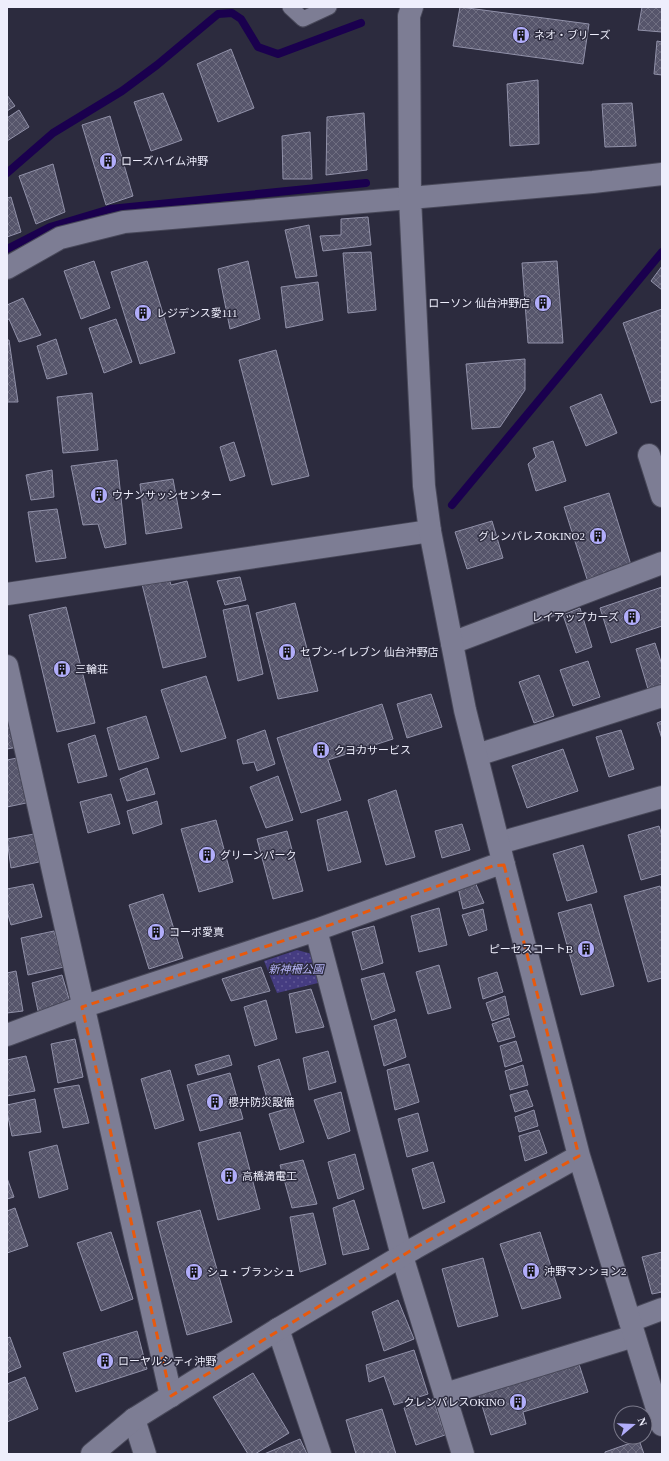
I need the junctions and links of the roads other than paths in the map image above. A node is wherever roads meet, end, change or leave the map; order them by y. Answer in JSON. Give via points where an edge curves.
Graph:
{"nodes":[{"id":1,"x":290,"y":7,"type":"edge"},
{"id":2,"x":329,"y":7,"type":"edge"},
{"id":3,"x":412,"y":7,"type":"edge"},
{"id":4,"x":662,"y":174,"type":"edge"},
{"id":5,"x":410,"y":198,"type":"junction"},
{"id":6,"x":7,"y":268,"type":"edge"},
{"id":7,"x":649,"y":455,"type":"dead end"},
{"id":8,"x":662,"y":496,"type":"edge"},
{"id":9,"x":430,"y":531,"type":"junction"},
{"id":10,"x":662,"y":563,"type":"edge"},
{"id":11,"x":7,"y":594,"type":"edge"},
{"id":12,"x":452,"y":643,"type":"junction"},
{"id":13,"x":7,"y":666,"type":"edge"},
{"id":14,"x":662,"y":696,"type":"edge"},
{"id":15,"x":477,"y":754,"type":"junction"},
{"id":16,"x":662,"y":797,"type":"edge"},
{"id":17,"x":499,"y":843,"type":"junction"},
{"id":18,"x":504,"y":865,"type":"junction"},
{"id":19,"x":316,"y":930,"type":"junction"},
{"id":20,"x":82,"y":1007,"type":"junction"},
{"id":21,"x":7,"y":1035,"type":"edge"},
{"id":22,"x":579,"y":1156,"type":"junction"},
{"id":23,"x":402,"y":1256,"type":"junction"},
{"id":24,"x":662,"y":1310,"type":"edge"},
{"id":25,"x":632,"y":1328,"type":"junction"},
{"id":26,"x":278,"y":1329,"type":"junction"},
{"id":27,"x":445,"y":1394,"type":"junction"},
{"id":28,"x":171,"y":1396,"type":"junction"},
{"id":29,"x":134,"y":1419,"type":"junction"},
{"id":30,"x":662,"y":1425,"type":"edge"},
{"id":31,"x":92,"y":1454,"type":"edge"},
{"id":32,"x":145,"y":1454,"type":"edge"},
{"id":33,"x":320,"y":1454,"type":"edge"},
{"id":34,"x":463,"y":1454,"type":"edge"}],
"edges":[{"from":1,"to":2,"type":"lane","via":[[303,19]]},
{"from":3,"to":5,"type":"street","via":[[409,16]]},
{"from":4,"to":5,"type":"street"},
{"from":5,"to":6,"type":"street","via":[[124,222],[60,238]]},
{"from":5,"to":9,"type":"street","via":[[424,486]]},
{"from":7,"to":8,"type":"street"},
{"from":9,"to":11,"type":"street"},
{"from":9,"to":12,"type":"street"},
{"from":10,"to":12,"type":"street"},
{"from":12,"to":15,"type":"street","via":[[465,710]]},
{"from":13,"to":20,"type":"street"},
{"from":14,"to":15,"type":"street"},
{"from":15,"to":17,"type":"street"},
{"from":16,"to":17,"type":"street"},
{"from":17,"to":18,"type":"street"},
{"from":18,"to":19,"type":"street","via":[[493,866]]},
{"from":18,"to":22,"type":"street"},
{"from":19,"to":20,"type":"street"},
{"from":19,"to":23,"type":"street"},
{"from":20,"to":21,"type":"street"},
{"from":20,"to":28,"type":"street"},
{"from":22,"to":23,"type":"street"},
{"from":22,"to":25,"type":"street"},
{"from":23,"to":26,"type":"street"},
{"from":23,"to":27,"type":"street"},
{"from":24,"to":25,"type":"street"},
{"from":25,"to":27,"type":"street"},
{"from":25,"to":30,"type":"street"},
{"from":26,"to":28,"type":"street"},
{"from":26,"to":33,"type":"street"},
{"from":27,"to":34,"type":"street"},
{"from":28,"to":29,"type":"street"},
{"from":29,"to":31,"type":"street"},
{"from":29,"to":32,"type":"street"}]}
